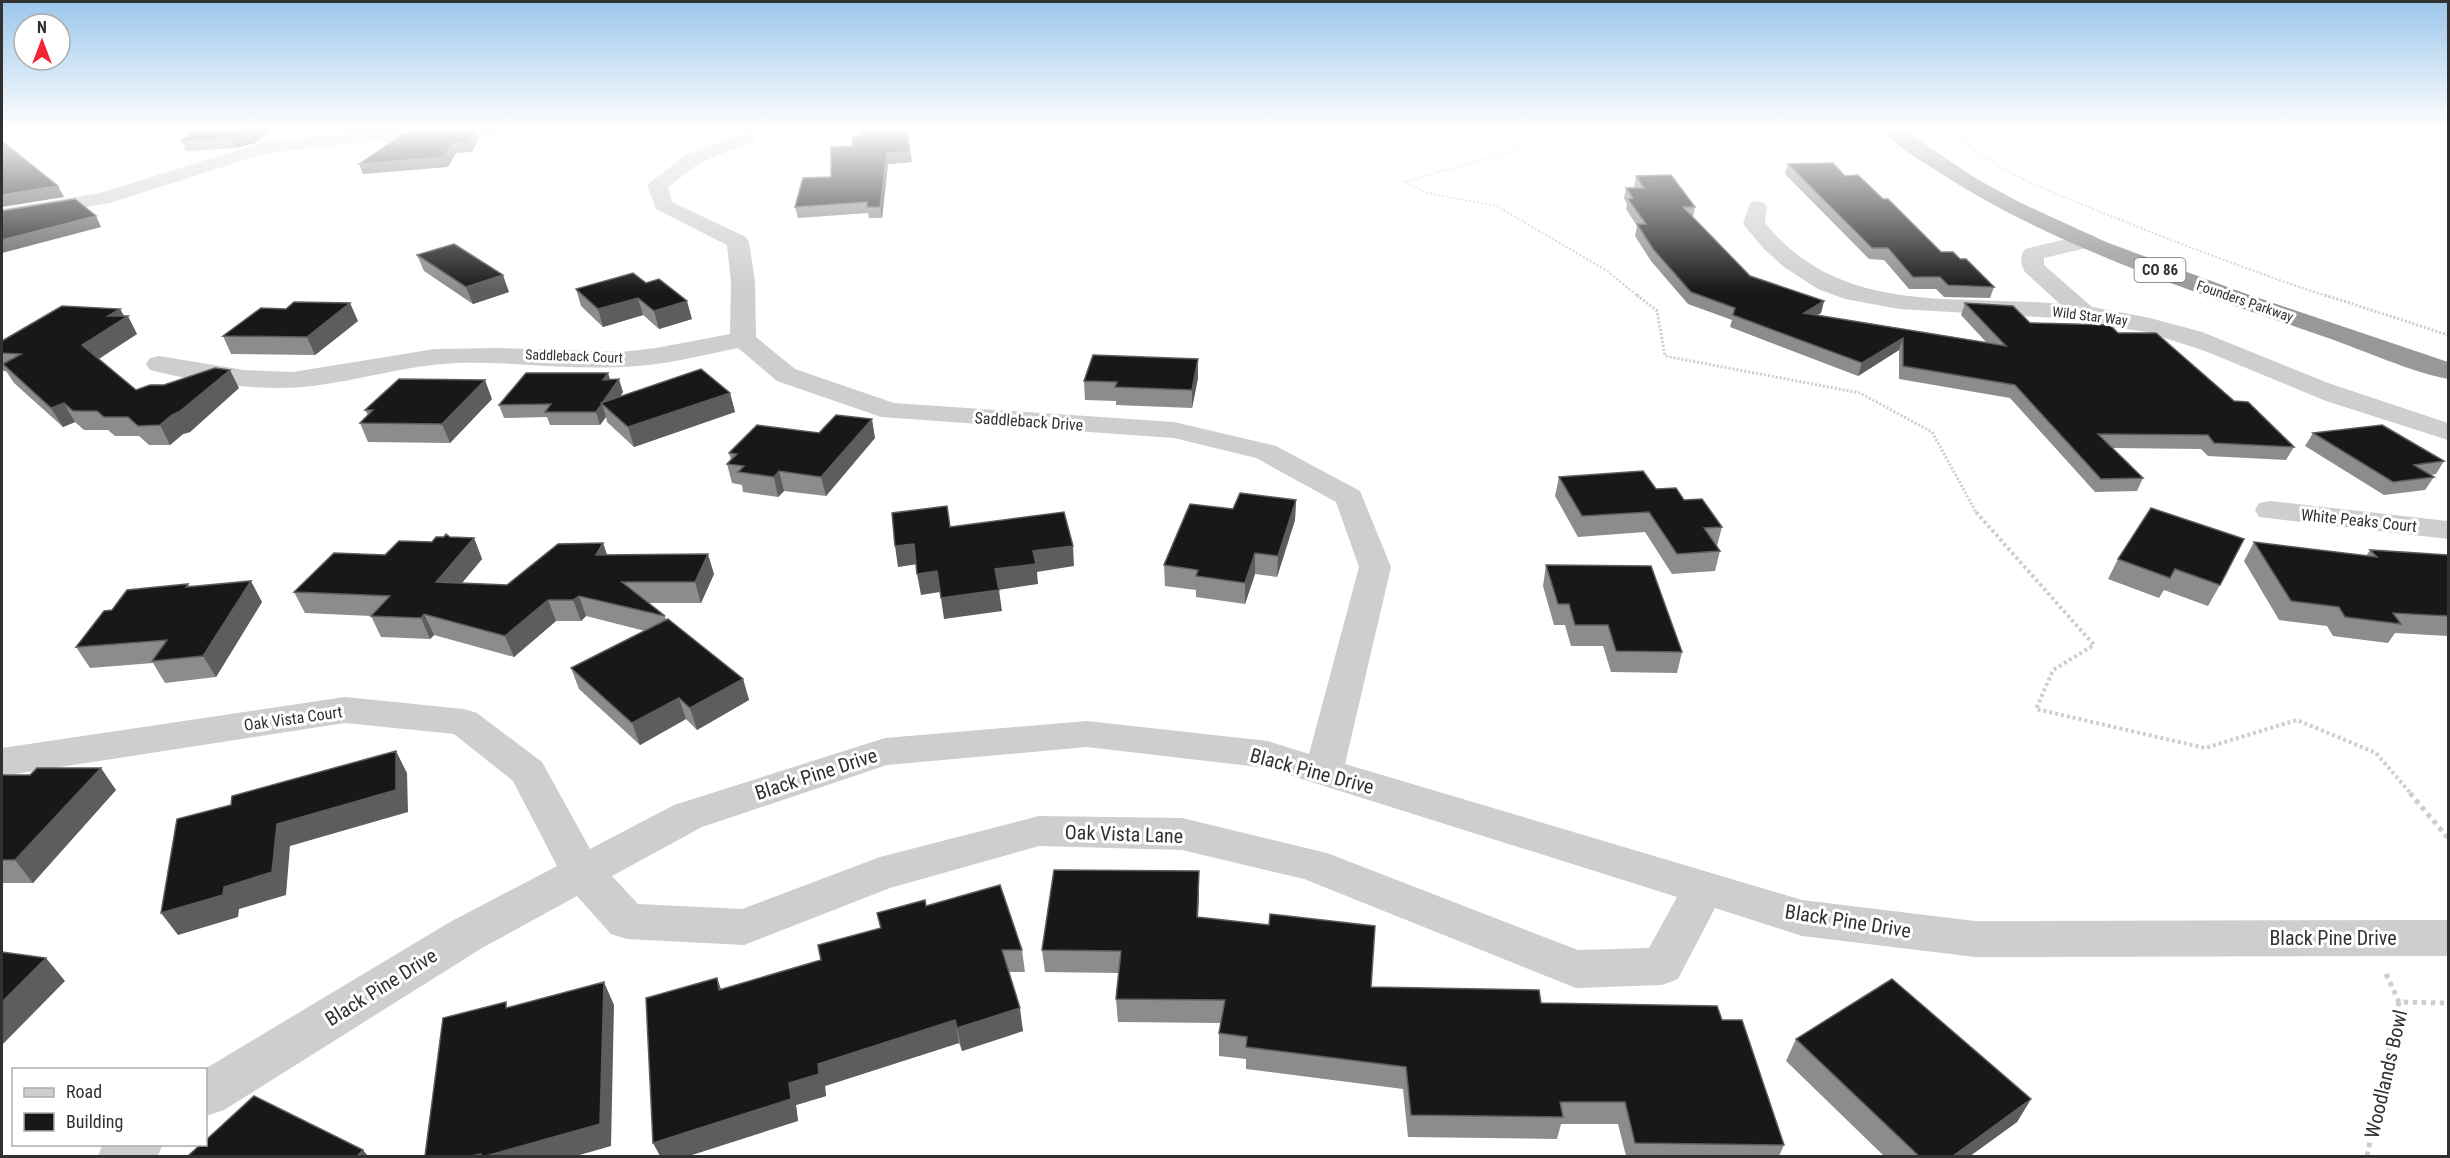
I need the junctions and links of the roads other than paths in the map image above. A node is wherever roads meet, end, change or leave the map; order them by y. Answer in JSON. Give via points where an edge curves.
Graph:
{"nodes":[{"id":1,"x":153,"y":183,"type":"edge"},
{"id":2,"x":660,"y":183,"type":"edge"},
{"id":3,"x":1971,"y":183,"type":"edge"},
{"id":4,"x":2016,"y":183,"type":"edge"},
{"id":5,"x":1757,"y":207,"type":"dead end"},
{"id":6,"x":2,"y":215,"type":"edge"},
{"id":7,"x":2087,"y":241,"type":"junction"},
{"id":8,"x":2084,"y":314,"type":"junction"},
{"id":9,"x":743,"y":339,"type":"junction"},
{"id":10,"x":2448,"y":350,"type":"edge"},
{"id":11,"x":159,"y":364,"type":"dead end"},
{"id":12,"x":2448,"y":371,"type":"edge"},
{"id":13,"x":2448,"y":432,"type":"edge"},
{"id":14,"x":2270,"y":510,"type":"dead end"},
{"id":15,"x":2448,"y":530,"type":"edge"},
{"id":16,"x":2,"y":762,"type":"edge"},
{"id":17,"x":1324,"y":772,"type":"junction"},
{"id":18,"x":582,"y":873,"type":"junction"},
{"id":19,"x":1704,"y":888,"type":"junction"},
{"id":20,"x":2448,"y":938,"type":"edge"},
{"id":21,"x":207,"y":1093,"type":"edge"},
{"id":22,"x":136,"y":1146,"type":"edge"},
{"id":23,"x":124,"y":1156,"type":"edge"}],
"edges":[{"from":1,"to":6,"type":"street","via":[[103,199]]},
{"from":2,"to":9,"type":"street","via":[[663,205],[738,242]]},
{"from":3,"to":7,"type":"highway","name":"Founders Parkway","number":"CO 86"},
{"from":4,"to":10,"type":"highway","name":"Founders Parkway","number":"CO 86","via":[[2097,225],[2173,256]]},
{"from":5,"to":8,"type":"street","name":"Wild Star Way","via":[[1755,224],[1765,239],[1801,269],[1839,289],[1881,300]]},
{"from":7,"to":8,"type":"street","via":[[2042,250],[2033,254],[2032,260],[2033,267]]},
{"from":7,"to":12,"type":"highway","name":"Founders Parkway","number":"CO 86","via":[[2189,281]]},
{"from":8,"to":13,"type":"street","name":"Wild Star Way","via":[[2116,317],[2185,336],[2323,390]]},
{"from":9,"to":11,"type":"street","name":"Saddleback Court","via":[[650,357],[434,357],[273,380]]},
{"from":9,"to":17,"type":"street","name":"Saddleback Drive","via":[[786,375],[891,411],[1173,430],[1266,452],[1349,497],[1375,567]]},
{"from":14,"to":15,"type":"street","name":"White Peaks Court"},
{"from":16,"to":18,"type":"street","name":"Oak Vista Court","via":[[345,710],[464,722],[528,772]]},
{"from":17,"to":18,"type":"street","name":"Black Pine Drive","via":[[1268,755],[1087,734],[885,752],[688,816]]},
{"from":17,"to":19,"type":"street","name":"Black Pine Drive"},
{"from":18,"to":19,"type":"street","name":"Oak Vista Lane","via":[[627,921],[744,927],[880,874],[1039,831],[1182,834],[1312,865],[1576,969],[1662,966]]},
{"from":18,"to":21,"type":"street","name":"Black Pine Drive","via":[[466,934]]},
{"from":19,"to":20,"type":"street","name":"Black Pine Drive","via":[[1802,918],[1975,939]]},
{"from":22,"to":23,"type":"street"}]}
